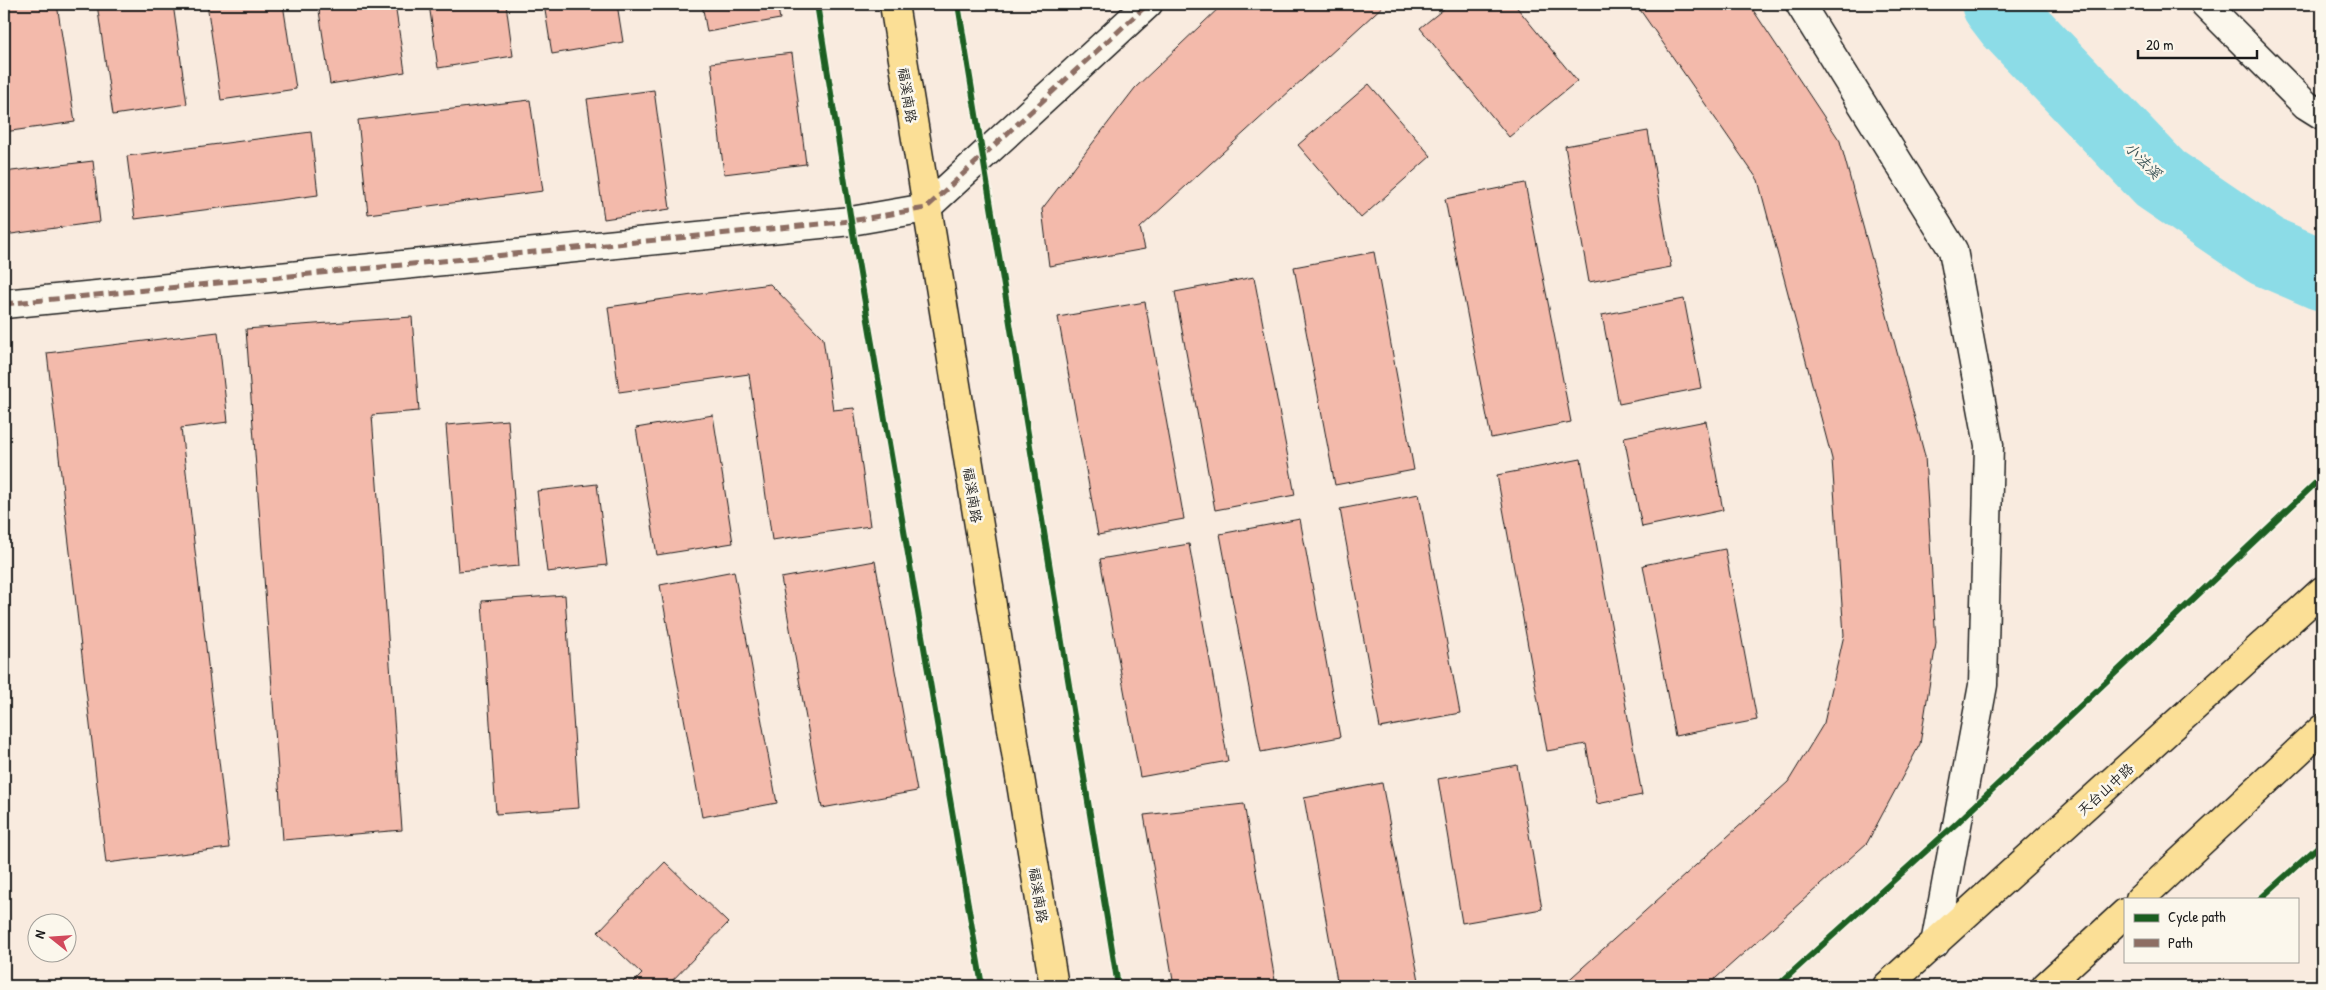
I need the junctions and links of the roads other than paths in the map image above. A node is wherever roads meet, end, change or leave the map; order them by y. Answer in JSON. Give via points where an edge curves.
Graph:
{"nodes":[{"id":1,"x":894,"y":4,"type":"edge"},
{"id":2,"x":1148,"y":4,"type":"edge"},
{"id":3,"x":1800,"y":4,"type":"edge"},
{"id":4,"x":2204,"y":4,"type":"edge"},
{"id":5,"x":2322,"y":115,"type":"edge"},
{"id":6,"x":926,"y":208,"type":"junction"},
{"id":7,"x":4,"y":304,"type":"edge"},
{"id":8,"x":2322,"y":591,"type":"edge"},
{"id":9,"x":2322,"y":729,"type":"edge"},
{"id":10,"x":2141,"y":898,"type":"edge"},
{"id":11,"x":2124,"y":913,"type":"edge"},
{"id":12,"x":1935,"y":944,"type":"junction"},
{"id":13,"x":1054,"y":986,"type":"edge"},
{"id":14,"x":1887,"y":986,"type":"edge"},
{"id":15,"x":2046,"y":986,"type":"edge"}],
"edges":[{"from":1,"to":6,"type":"main road","name":"福溪南路"},
{"from":2,"to":6,"type":"street"},
{"from":3,"to":12,"type":"street","via":[[1954,250],[1988,445],[1983,685]]},
{"from":4,"to":5,"type":"street","via":[[2306,105]]},
{"from":6,"to":7,"type":"street","via":[[852,221]]},
{"from":6,"to":13,"type":"main road","name":"福溪南路"},
{"from":8,"to":12,"type":"main road","name":"天台山中路"},
{"from":9,"to":10,"type":"main road"},
{"from":11,"to":15,"type":"main road"},
{"from":12,"to":14,"type":"main road","name":"天台山中路"}]}
